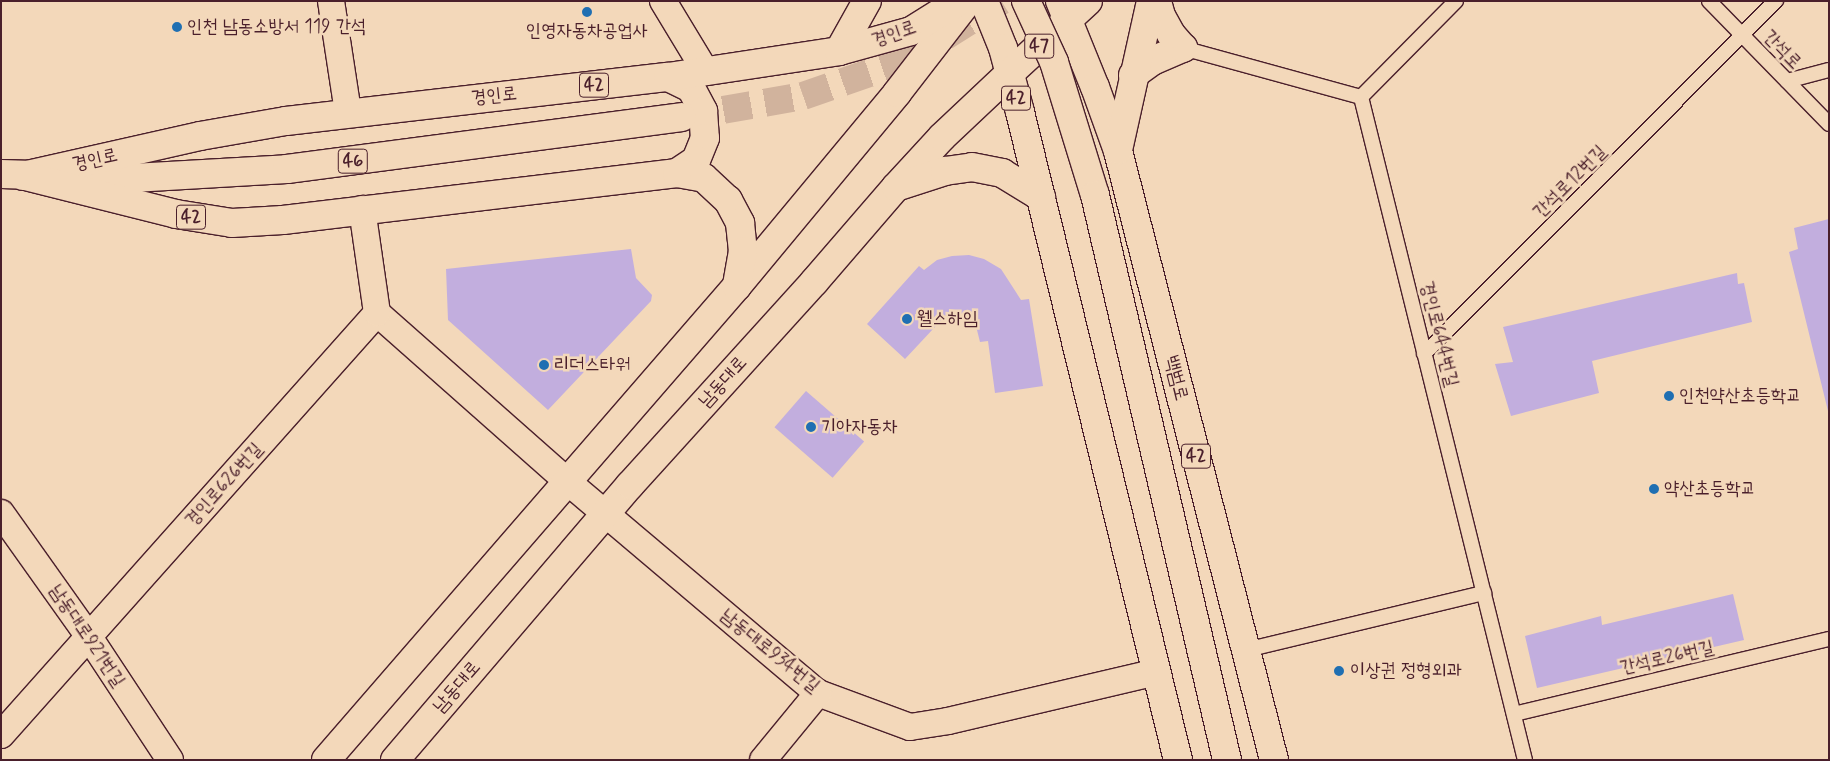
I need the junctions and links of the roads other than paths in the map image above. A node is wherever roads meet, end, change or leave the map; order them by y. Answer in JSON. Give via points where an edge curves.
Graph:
{"nodes":[{"id":1,"x":331,"y":1,"type":"edge"},
{"id":2,"x":663,"y":1,"type":"edge"},
{"id":3,"x":867,"y":1,"type":"edge"},
{"id":4,"x":959,"y":1,"type":"edge"},
{"id":5,"x":968,"y":1,"type":"edge"},
{"id":6,"x":984,"y":1,"type":"edge"},
{"id":7,"x":1026,"y":1,"type":"edge"},
{"id":8,"x":1088,"y":1,"type":"edge"},
{"id":9,"x":1151,"y":1,"type":"edge"},
{"id":10,"x":1157,"y":1,"type":"edge"},
{"id":11,"x":1456,"y":1,"type":"edge"},
{"id":12,"x":1709,"y":1,"type":"edge"},
{"id":13,"x":1776,"y":1,"type":"edge"},
{"id":14,"x":1064,"y":10,"type":"edge"},
{"id":15,"x":1742,"y":35,"type":"junction"},
{"id":16,"x":1183,"y":48,"type":"junction"},
{"id":17,"x":839,"y":51,"type":"junction"},
{"id":18,"x":1829,"y":70,"type":"edge"},
{"id":19,"x":706,"y":72,"type":"junction"},
{"id":20,"x":1010,"y":73,"type":"junction"},
{"id":21,"x":1133,"y":75,"type":"junction"},
{"id":22,"x":668,"y":77,"type":"junction"},
{"id":23,"x":1786,"y":81,"type":"junction"},
{"id":24,"x":1361,"y":97,"type":"junction"},
{"id":25,"x":348,"y":112,"type":"junction"},
{"id":26,"x":682,"y":117,"type":"tunnel mouth"},
{"id":27,"x":1829,"y":124,"type":"edge"},
{"id":28,"x":1118,"y":151,"type":"junction"},
{"id":29,"x":677,"y":173,"type":"junction"},
{"id":30,"x":12,"y":175,"type":"edge"},
{"id":31,"x":896,"y":187,"type":"junction"},
{"id":32,"x":1041,"y":196,"type":"junction"},
{"id":33,"x":362,"y":209,"type":"junction"},
{"id":34,"x":737,"y":286,"type":"junction"},
{"id":35,"x":377,"y":312,"type":"junction"},
{"id":36,"x":1424,"y":354,"type":"junction"},
{"id":37,"x":568,"y":482,"type":"junction"},
{"id":38,"x":1,"y":513,"type":"edge"},
{"id":39,"x":605,"y":514,"type":"junction"},
{"id":40,"x":1484,"y":593,"type":"junction"},
{"id":41,"x":89,"y":637,"type":"junction"},
{"id":42,"x":1829,"y":639,"type":"edge"},
{"id":43,"x":1246,"y":650,"type":"junction"},
{"id":44,"x":1157,"y":672,"type":"junction"},
{"id":45,"x":818,"y":693,"type":"junction"},
{"id":46,"x":1514,"y":714,"type":"junction"},
{"id":47,"x":1,"y":735,"type":"edge"},
{"id":48,"x":170,"y":760,"type":"edge"},
{"id":49,"x":326,"y":760,"type":"edge"},
{"id":50,"x":395,"y":760,"type":"edge"},
{"id":51,"x":763,"y":760,"type":"edge"},
{"id":52,"x":1178,"y":760,"type":"edge"},
{"id":53,"x":1227,"y":760,"type":"edge"},
{"id":54,"x":1274,"y":760,"type":"edge"},
{"id":55,"x":1525,"y":760,"type":"edge"}],
"edges":[{"from":1,"to":25,"type":"street"},
{"from":2,"to":19,"type":"street"},
{"from":3,"to":17,"type":"main road"},
{"from":4,"to":17,"type":"main road","name":"경인로","number":"42","via":[[911,31]]},
{"from":5,"to":34,"type":"main road","via":[[897,93]]},
{"from":6,"to":20,"type":"main road","number":"42"},
{"from":7,"to":53,"type":"main road","name":"백범로","bridge":true,"via":[[1054,62],[1095,195]]},
{"from":8,"to":14,"type":"main road","name":"남동대로"},
{"from":9,"to":21,"type":"main road"},
{"from":10,"to":16,"type":"main road","via":[[1161,16]]},
{"from":11,"to":24,"type":"lane"},
{"from":12,"to":15,"type":"lane","name":"간석로"},
{"from":13,"to":15,"type":"lane","name":"간석로12번길"},
{"from":14,"to":20,"type":"main road","name":"남동대로","number":"47"},
{"from":14,"to":28,"type":"main road","name":"백범로","number":"42"},
{"from":15,"to":23,"type":"lane","name":"간석로"},
{"from":15,"to":36,"type":"lane","name":"간석로12번길"},
{"from":16,"to":21,"type":"main road","via":[[1152,61]]},
{"from":16,"to":24,"type":"lane"},
{"from":17,"to":19,"type":"main road","name":"경인로","number":"42"},
{"from":18,"to":23,"type":"lane"},
{"from":19,"to":22,"type":"main road","name":"경인로","number":"42"},
{"from":20,"to":31,"type":"main road","name":"남동대로","number":"47"},
{"from":20,"to":32,"type":"main road","number":"42"},
{"from":21,"to":28,"type":"main road"},
{"from":22,"to":25,"type":"main road","name":"경인로","number":"42"},
{"from":22,"to":29,"type":"main road","via":[[691,88],[703,111],[705,138],[696,160]]},
{"from":23,"to":27,"type":"lane","name":"간석로"},
{"from":24,"to":36,"type":"lane","name":"경인로644번길"},
{"from":25,"to":30,"type":"main road","name":"경인로","number":"42","via":[[200,136]]},
{"from":26,"to":30,"type":"main road","name":"경인로","number":"46","via":[[287,170],[133,178]]},
{"from":28,"to":43,"type":"main road","name":"백범로","number":"42"},
{"from":29,"to":33,"type":"main road","name":"경인로","number":"42"},
{"from":29,"to":34,"type":"main road","via":[[704,178],[728,200],[740,223],[743,251]]},
{"from":30,"to":33,"type":"main road","name":"경인로","number":"42","via":[[176,214],[232,223]]},
{"from":31,"to":32,"type":"main road","via":[[945,171],[972,167],[1002,173]]},
{"from":31,"to":39,"type":"main road","name":"남동대로","number":"47"},
{"from":32,"to":44,"type":"main road","number":"42"},
{"from":33,"to":35,"type":"street"},
{"from":34,"to":37,"type":"main road"},
{"from":35,"to":37,"type":"street","name":"남동대로934번길"},
{"from":35,"to":41,"type":"street","name":"경인로626번길"},
{"from":36,"to":40,"type":"lane","name":"경인로644번길"},
{"from":37,"to":39,"type":"street","name":"남동대로934번길"},
{"from":37,"to":49,"type":"main road"},
{"from":38,"to":41,"type":"street","name":"남동대로921번길"},
{"from":39,"to":45,"type":"street","name":"남동대로934번길"},
{"from":39,"to":50,"type":"main road","name":"남동대로","number":"47"},
{"from":40,"to":43,"type":"lane"},
{"from":40,"to":46,"type":"lane","name":"경인로644번길"},
{"from":41,"to":47,"type":"street","name":"경인로626번길"},
{"from":41,"to":48,"type":"street","name":"남동대로921번길"},
{"from":42,"to":46,"type":"lane","name":"간석로26번길"},
{"from":43,"to":54,"type":"main road","name":"백범로","number":"42"},
{"from":44,"to":45,"type":"street","name":"남동대로934번길","via":[[910,727]]},
{"from":44,"to":52,"type":"main road","number":"42"},
{"from":45,"to":51,"type":"street"},
{"from":46,"to":55,"type":"lane","name":"경인로644번길"}]}
